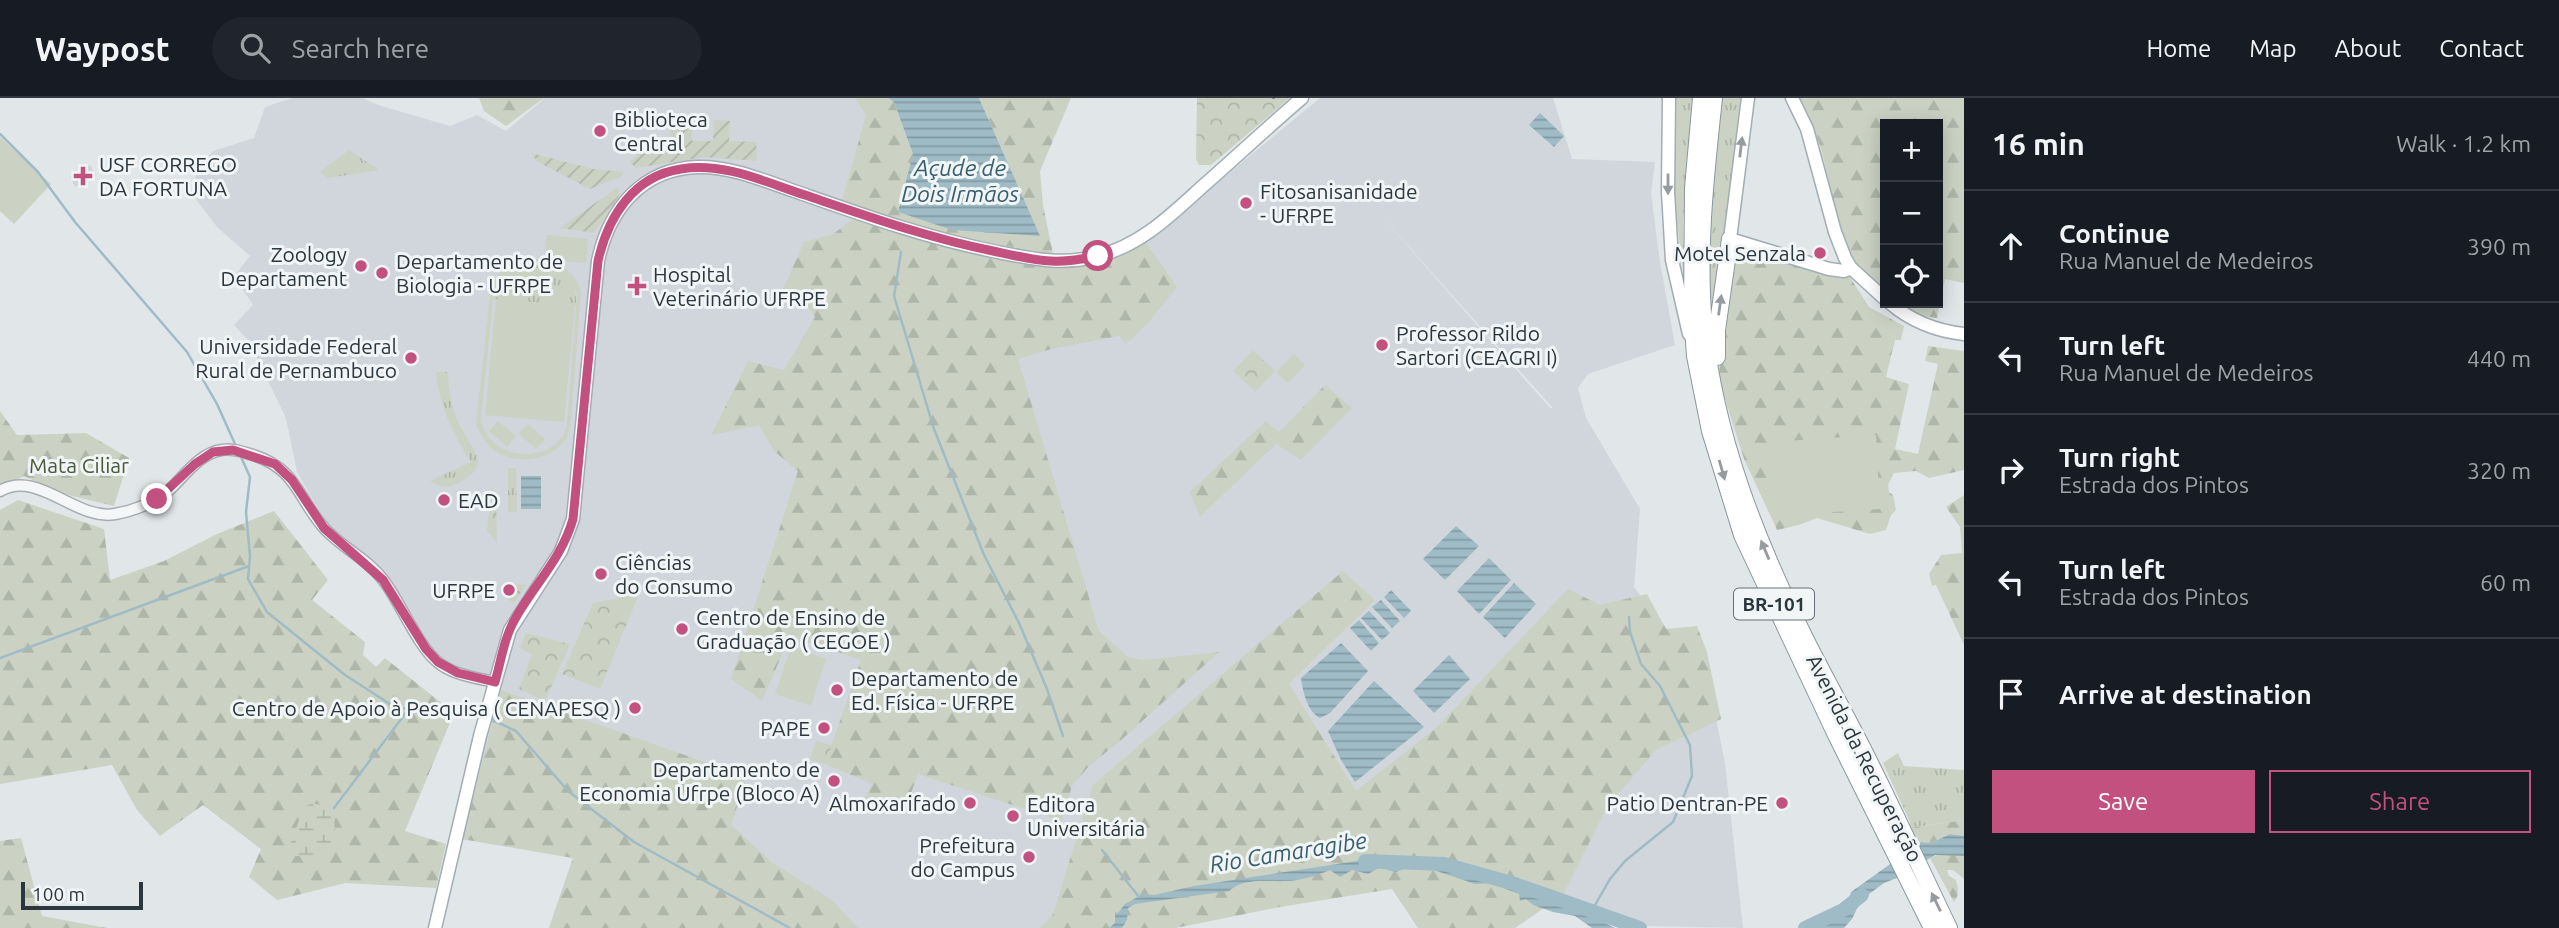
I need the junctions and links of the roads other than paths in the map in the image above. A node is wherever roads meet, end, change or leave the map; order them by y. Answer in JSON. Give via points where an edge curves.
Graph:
{"nodes":[{"id":1,"x":1302,"y":98,"type":"edge"},
{"id":2,"x":1669,"y":98,"type":"edge"},
{"id":3,"x":1701,"y":98,"type":"edge"},
{"id":4,"x":1714,"y":98,"type":"edge"},
{"id":5,"x":1748,"y":98,"type":"edge"},
{"id":6,"x":1792,"y":98,"type":"edge"},
{"id":7,"x":1730,"y":239,"type":"junction"},
{"id":8,"x":1851,"y":268,"type":"junction"},
{"id":9,"x":1880,"y":294,"type":"edge"},
{"id":10,"x":1897,"y":308,"type":"edge"},
{"id":11,"x":1964,"y":334,"type":"edge"},
{"id":12,"x":1695,"y":356,"type":"junction"},
{"id":13,"x":1716,"y":398,"type":"junction"},
{"id":14,"x":0,"y":491,"type":"edge"},
{"id":15,"x":495,"y":682,"type":"junction"},
{"id":16,"x":1895,"y":835,"type":"junction"},
{"id":17,"x":1917,"y":880,"type":"junction"},
{"id":18,"x":436,"y":928,"type":"edge"},
{"id":19,"x":1932,"y":928,"type":"edge"},
{"id":20,"x":1949,"y":928,"type":"edge"}],
"edges":[{"from":1,"to":15,"type":"main road","via":[[1165,220],[1124,246],[1078,260],[1051,261],[946,242],[716,168],[667,172],[640,186],[606,230],[598,261],[573,519],[553,564],[514,620]]},
{"from":2,"to":12,"type":"main road","name":"Avenida da Recuperação","one_way":true,"via":[[1672,261]]},
{"from":3,"to":12,"type":"highway","name":"Avenida da Recuperação","number":"BR-101","via":[[1691,263]]},
{"from":4,"to":13,"type":"highway","name":"Avenida da Recuperação","number":"BR-101","via":[[1704,181],[1703,282],[1704,323]]},
{"from":7,"to":5,"type":"main road","one_way":true},
{"from":6,"to":8,"type":"main road","via":[[1807,129],[1835,232]]},
{"from":7,"to":8,"type":"main road","via":[[1829,270]]},
{"from":13,"to":7,"type":"highway","one_way":true,"via":[[1717,330]]},
{"from":8,"to":9,"type":"main road"},
{"from":10,"to":11,"type":"main road","via":[[1919,323]]},
{"from":12,"to":16,"type":"highway","name":"Avenida da Recuperação","number":"BR-101","one_way":true,"via":[[1707,420],[1742,535],[1836,735]]},
{"from":16,"to":13,"type":"highway","name":"Avenida da Recuperação","number":"BR-101","one_way":true,"via":[[1871,764],[1780,584],[1742,489]]},
{"from":14,"to":15,"type":"street","via":[[24,485],[93,512],[117,514],[157,499],[213,452],[233,450],[262,458],[285,471],[324,528],[383,580],[438,662],[458,673]]},
{"from":15,"to":18,"type":"main road"},
{"from":16,"to":17,"type":"highway","name":"Avenida da Recuperação","number":"BR-101"},
{"from":17,"to":19,"type":"highway","name":"Avenida da Recuperação","number":"BR-101"},
{"from":20,"to":17,"type":"highway","name":"Avenida da Recuperação","number":"BR-101","one_way":true}]}
